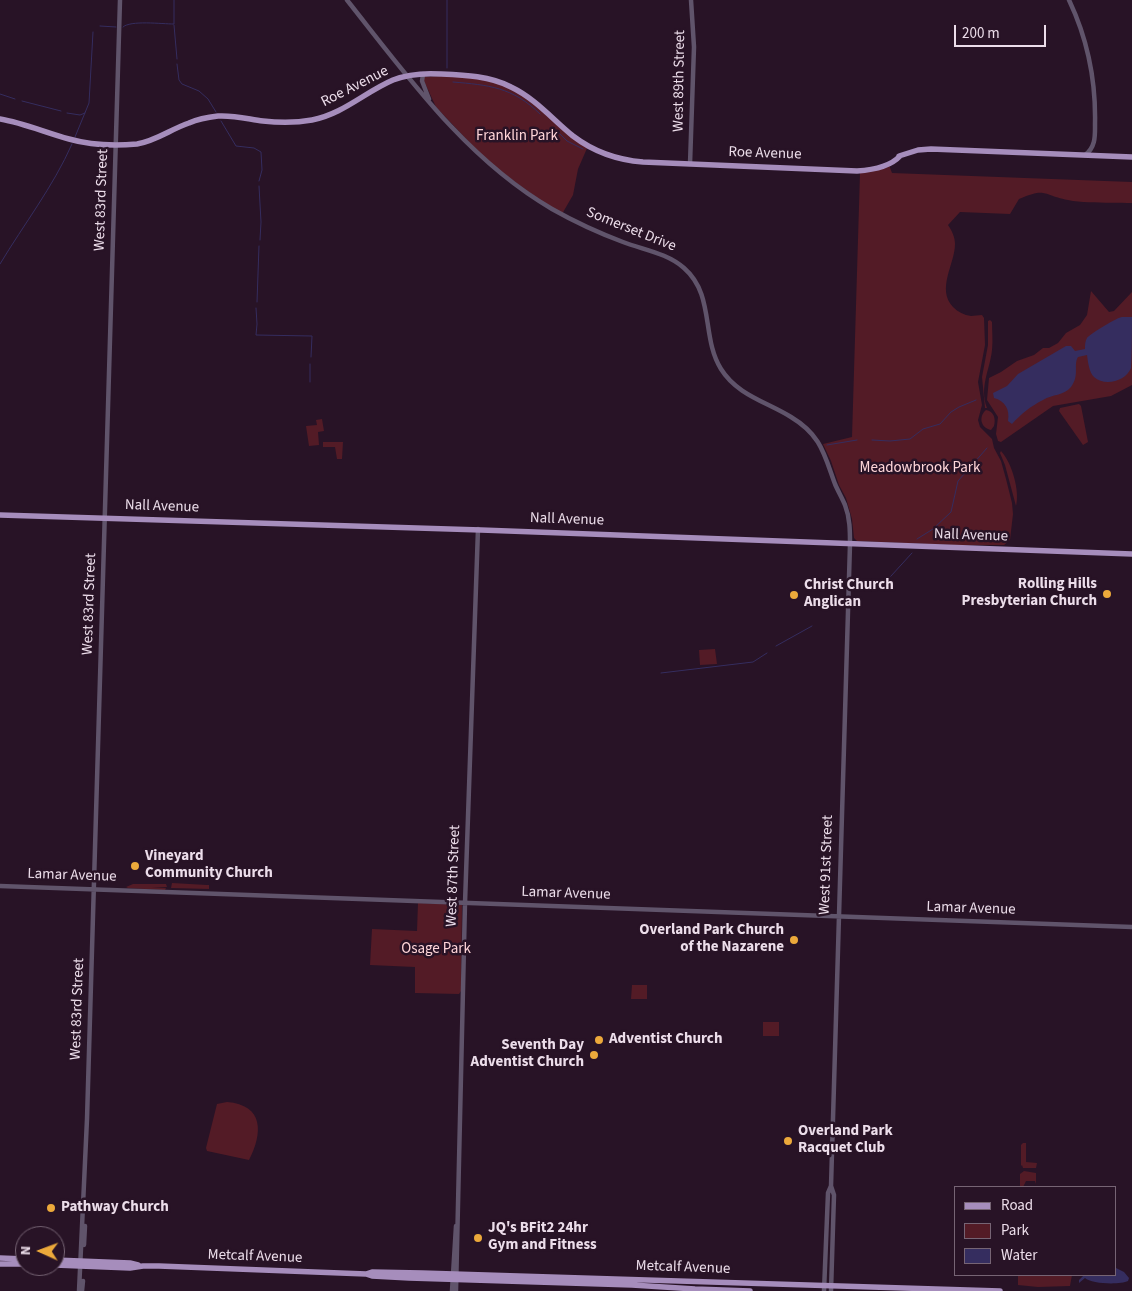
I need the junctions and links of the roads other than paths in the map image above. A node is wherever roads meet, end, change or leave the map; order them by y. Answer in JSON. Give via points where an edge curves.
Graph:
{"nodes":[{"id":1,"x":120,"y":0,"type":"edge"},
{"id":2,"x":347,"y":0,"type":"edge"},
{"id":3,"x":691,"y":0,"type":"edge"},
{"id":4,"x":1069,"y":0,"type":"edge"},
{"id":5,"x":423,"y":74,"type":"junction"},
{"id":6,"x":408,"y":76,"type":"junction"},
{"id":7,"x":431,"y":105,"type":"junction"},
{"id":8,"x":0,"y":120,"type":"edge"},
{"id":9,"x":1094,"y":142,"type":"junction"},
{"id":10,"x":116,"y":144,"type":"junction"},
{"id":11,"x":1086,"y":155,"type":"junction"},
{"id":12,"x":1102,"y":156,"type":"junction"},
{"id":13,"x":1132,"y":157,"type":"edge"},
{"id":14,"x":690,"y":164,"type":"junction"},
{"id":15,"x":0,"y":515,"type":"edge"},
{"id":16,"x":106,"y":518,"type":"junction"},
{"id":17,"x":478,"y":530,"type":"junction"},
{"id":18,"x":850,"y":544,"type":"junction"},
{"id":19,"x":1132,"y":554,"type":"edge"},
{"id":20,"x":0,"y":886,"type":"edge"},
{"id":21,"x":94,"y":889,"type":"junction"},
{"id":22,"x":465,"y":903,"type":"junction"},
{"id":23,"x":838,"y":916,"type":"junction"},
{"id":24,"x":1132,"y":927,"type":"edge"},
{"id":25,"x":831,"y":1186,"type":"junction"},
{"id":26,"x":828,"y":1196,"type":"junction"},
{"id":27,"x":833,"y":1221,"type":"junction"},
{"id":28,"x":827,"y":1222,"type":"junction"},
{"id":29,"x":833,"y":1240,"type":"junction"},
{"id":30,"x":0,"y":1258,"type":"edge"},
{"id":31,"x":15,"y":1259,"type":"edge"},
{"id":32,"x":65,"y":1261,"type":"edge"},
{"id":33,"x":82,"y":1263,"type":"junction"},
{"id":34,"x":0,"y":1264,"type":"edge"},
{"id":35,"x":15,"y":1264,"type":"edge"},
{"id":36,"x":65,"y":1264,"type":"edge"},
{"id":37,"x":455,"y":1277,"type":"junction"},
{"id":38,"x":828,"y":1288,"type":"edge"},
{"id":39,"x":903,"y":1290,"type":"edge"},
{"id":40,"x":81,"y":1291,"type":"edge"},
{"id":41,"x":452,"y":1291,"type":"edge"},
{"id":42,"x":456,"y":1291,"type":"edge"},
{"id":43,"x":750,"y":1291,"type":"edge"},
{"id":44,"x":1000,"y":1291,"type":"edge"}],
"edges":[{"from":1,"to":10,"type":"street","name":"West 83rd Street"},
{"from":2,"to":6,"type":"street","name":"Somerset Drive"},
{"from":3,"to":14,"type":"street","name":"West 89th Street","via":[[694,46]]},
{"from":4,"to":9,"type":"street","via":[[1084,34],[1092,66]]},
{"from":5,"to":6,"type":"main road","name":"Roe Avenue"},
{"from":5,"to":7,"type":"street","via":[[422,81]]},
{"from":5,"to":14,"type":"main road","name":"Roe Avenue","via":[[488,78],[512,86],[534,100],[582,142],[609,155],[633,161]]},
{"from":6,"to":7,"type":"street","name":"Somerset Drive"},
{"from":6,"to":10,"type":"main road","name":"Roe Avenue","via":[[381,86],[334,114],[312,120],[285,123],[218,116],[188,123],[144,142]]},
{"from":7,"to":18,"type":"street","name":"Somerset Drive","via":[[476,152],[534,197],[598,232],[668,257],[688,272],[702,294],[713,351],[724,374],[744,393],[796,420],[813,435],[824,451],[846,507]]},
{"from":8,"to":10,"type":"main road","name":"Roe Avenue","via":[[80,142]]},
{"from":9,"to":11,"type":"street"},
{"from":9,"to":12,"type":"street"},
{"from":10,"to":16,"type":"street","name":"West 83rd Street"},
{"from":11,"to":12,"type":"main road","name":"Roe Avenue"},
{"from":11,"to":14,"type":"main road","name":"Roe Avenue","via":[[926,149],[854,170]]},
{"from":12,"to":13,"type":"main road","name":"Roe Avenue"},
{"from":15,"to":16,"type":"main road","name":"Nall Avenue"},
{"from":16,"to":17,"type":"main road","name":"Nall Avenue"},
{"from":16,"to":21,"type":"street","name":"West 83rd Street"},
{"from":17,"to":18,"type":"main road","name":"Nall Avenue"},
{"from":17,"to":22,"type":"street","name":"West 87th Street"},
{"from":18,"to":19,"type":"main road","name":"Nall Avenue"},
{"from":18,"to":23,"type":"street","name":"West 91st Street"},
{"from":20,"to":21,"type":"street","name":"Lamar Avenue"},
{"from":21,"to":22,"type":"street","name":"Lamar Avenue"},
{"from":21,"to":33,"type":"street","name":"West 83rd Street"},
{"from":22,"to":23,"type":"street","name":"Lamar Avenue"},
{"from":22,"to":37,"type":"street","name":"West 87th Street"},
{"from":23,"to":24,"type":"street","name":"Lamar Avenue"},
{"from":23,"to":25,"type":"street","name":"West 91st Street"},
{"from":25,"to":26,"type":"street","name":"West 91st Street"},
{"from":25,"to":27,"type":"street","name":"West 91st Street"},
{"from":26,"to":27,"type":"street","via":[[830,1219]]},
{"from":26,"to":28,"type":"street","name":"West 91st Street"},
{"from":27,"to":29,"type":"street","name":"West 91st Street"},
{"from":28,"to":29,"type":"street","via":[[831,1222]]},
{"from":28,"to":38,"type":"street","name":"West 91st Street"},
{"from":29,"to":38,"type":"street","name":"West 91st Street"},
{"from":30,"to":31,"type":"main road"},
{"from":32,"to":33,"type":"main road","name":"Metcalf Avenue"},
{"from":33,"to":36,"type":"main road","name":"Metcalf Avenue"},
{"from":33,"to":37,"type":"main road","name":"Metcalf Avenue","via":[[130,1262],[143,1266]]},
{"from":33,"to":40,"type":"street","name":"West 83rd Street"},
{"from":34,"to":35,"type":"main road"},
{"from":37,"to":38,"type":"main road","name":"Metcalf Avenue"},
{"from":37,"to":41,"type":"street","name":"West 87th Street"},
{"from":37,"to":42,"type":"street","name":"West 87th Street"},
{"from":37,"to":43,"type":"main road","name":"Metcalf Avenue"},
{"from":38,"to":39,"type":"main road","name":"Metcalf Avenue"},
{"from":39,"to":44,"type":"main road","name":"Metcalf Avenue"}]}
